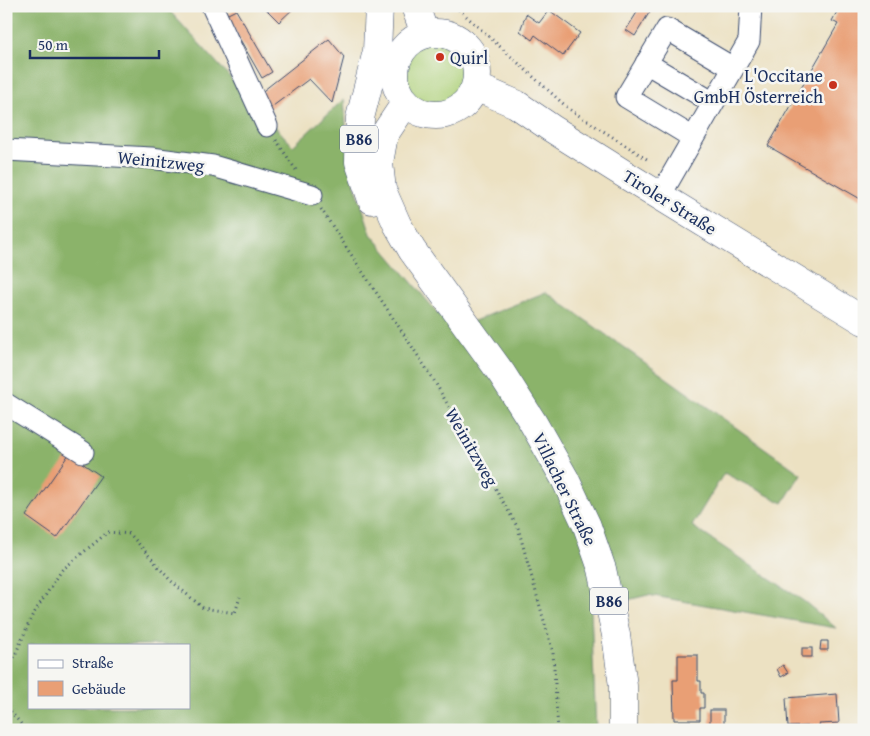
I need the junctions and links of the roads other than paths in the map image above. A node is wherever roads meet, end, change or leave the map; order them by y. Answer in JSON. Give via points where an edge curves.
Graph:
{"nodes":[{"id":1,"x":212,"y":6,"type":"edge"},
{"id":2,"x":379,"y":6,"type":"edge"},
{"id":3,"x":415,"y":6,"type":"edge"},
{"id":4,"x":751,"y":6,"type":"edge"},
{"id":5,"x":425,"y":34,"type":"junction"},
{"id":6,"x":646,"y":63,"type":"junction"},
{"id":7,"x":733,"y":68,"type":"junction"},
{"id":8,"x":476,"y":87,"type":"junction"},
{"id":9,"x":406,"y":102,"type":"junction"},
{"id":10,"x":712,"y":102,"type":"junction"},
{"id":11,"x":267,"y":126,"type":"road end"},
{"id":12,"x":692,"y":137,"type":"junction"},
{"id":13,"x":6,"y":150,"type":"edge"},
{"id":14,"x":312,"y":195,"type":"road end"},
{"id":15,"x":660,"y":196,"type":"junction"},
{"id":16,"x":412,"y":250,"type":"junction"},
{"id":17,"x":864,"y":321,"type":"edge"},
{"id":18,"x":6,"y":404,"type":"edge"},
{"id":19,"x":83,"y":452,"type":"dead end"},
{"id":20,"x":623,"y":730,"type":"edge"}],
"edges":[{"from":1,"to":11,"type":"street"},
{"from":2,"to":16,"type":"main road","number":"B86","via":[[377,51],[360,118],[358,162],[381,226],[398,249]]},
{"from":3,"to":5,"type":"main road"},
{"from":4,"to":7,"type":"street","via":[[748,41]]},
{"from":5,"to":8,"type":"main road","via":[[447,34],[464,43],[476,61]]},
{"from":5,"to":9,"type":"main road","via":[[406,46],[396,66],[398,91]]},
{"from":6,"to":7,"type":"street","via":[[667,29]]},
{"from":6,"to":10,"type":"street"},
{"from":6,"to":12,"type":"street","via":[[626,97]]},
{"from":7,"to":10,"type":"street"},
{"from":8,"to":9,"type":"main road","via":[[462,107],[442,115],[428,115]]},
{"from":8,"to":15,"type":"main road","name":"Tiroler Straße","via":[[516,104]]},
{"from":9,"to":16,"type":"main road","number":"B86","via":[[384,135],[379,163],[382,190],[396,224]]},
{"from":10,"to":12,"type":"street"},
{"from":12,"to":15,"type":"street"},
{"from":13,"to":14,"type":"street","name":"Weinitzweg","via":[[151,158],[213,166]]},
{"from":15,"to":17,"type":"main road","name":"Tiroler Straße"},
{"from":16,"to":20,"type":"main road","name":"Villacher Straße","number":"B86","via":[[532,421],[565,479],[586,526],[602,569],[616,635],[623,686]]},
{"from":18,"to":19,"type":"street"}]}
